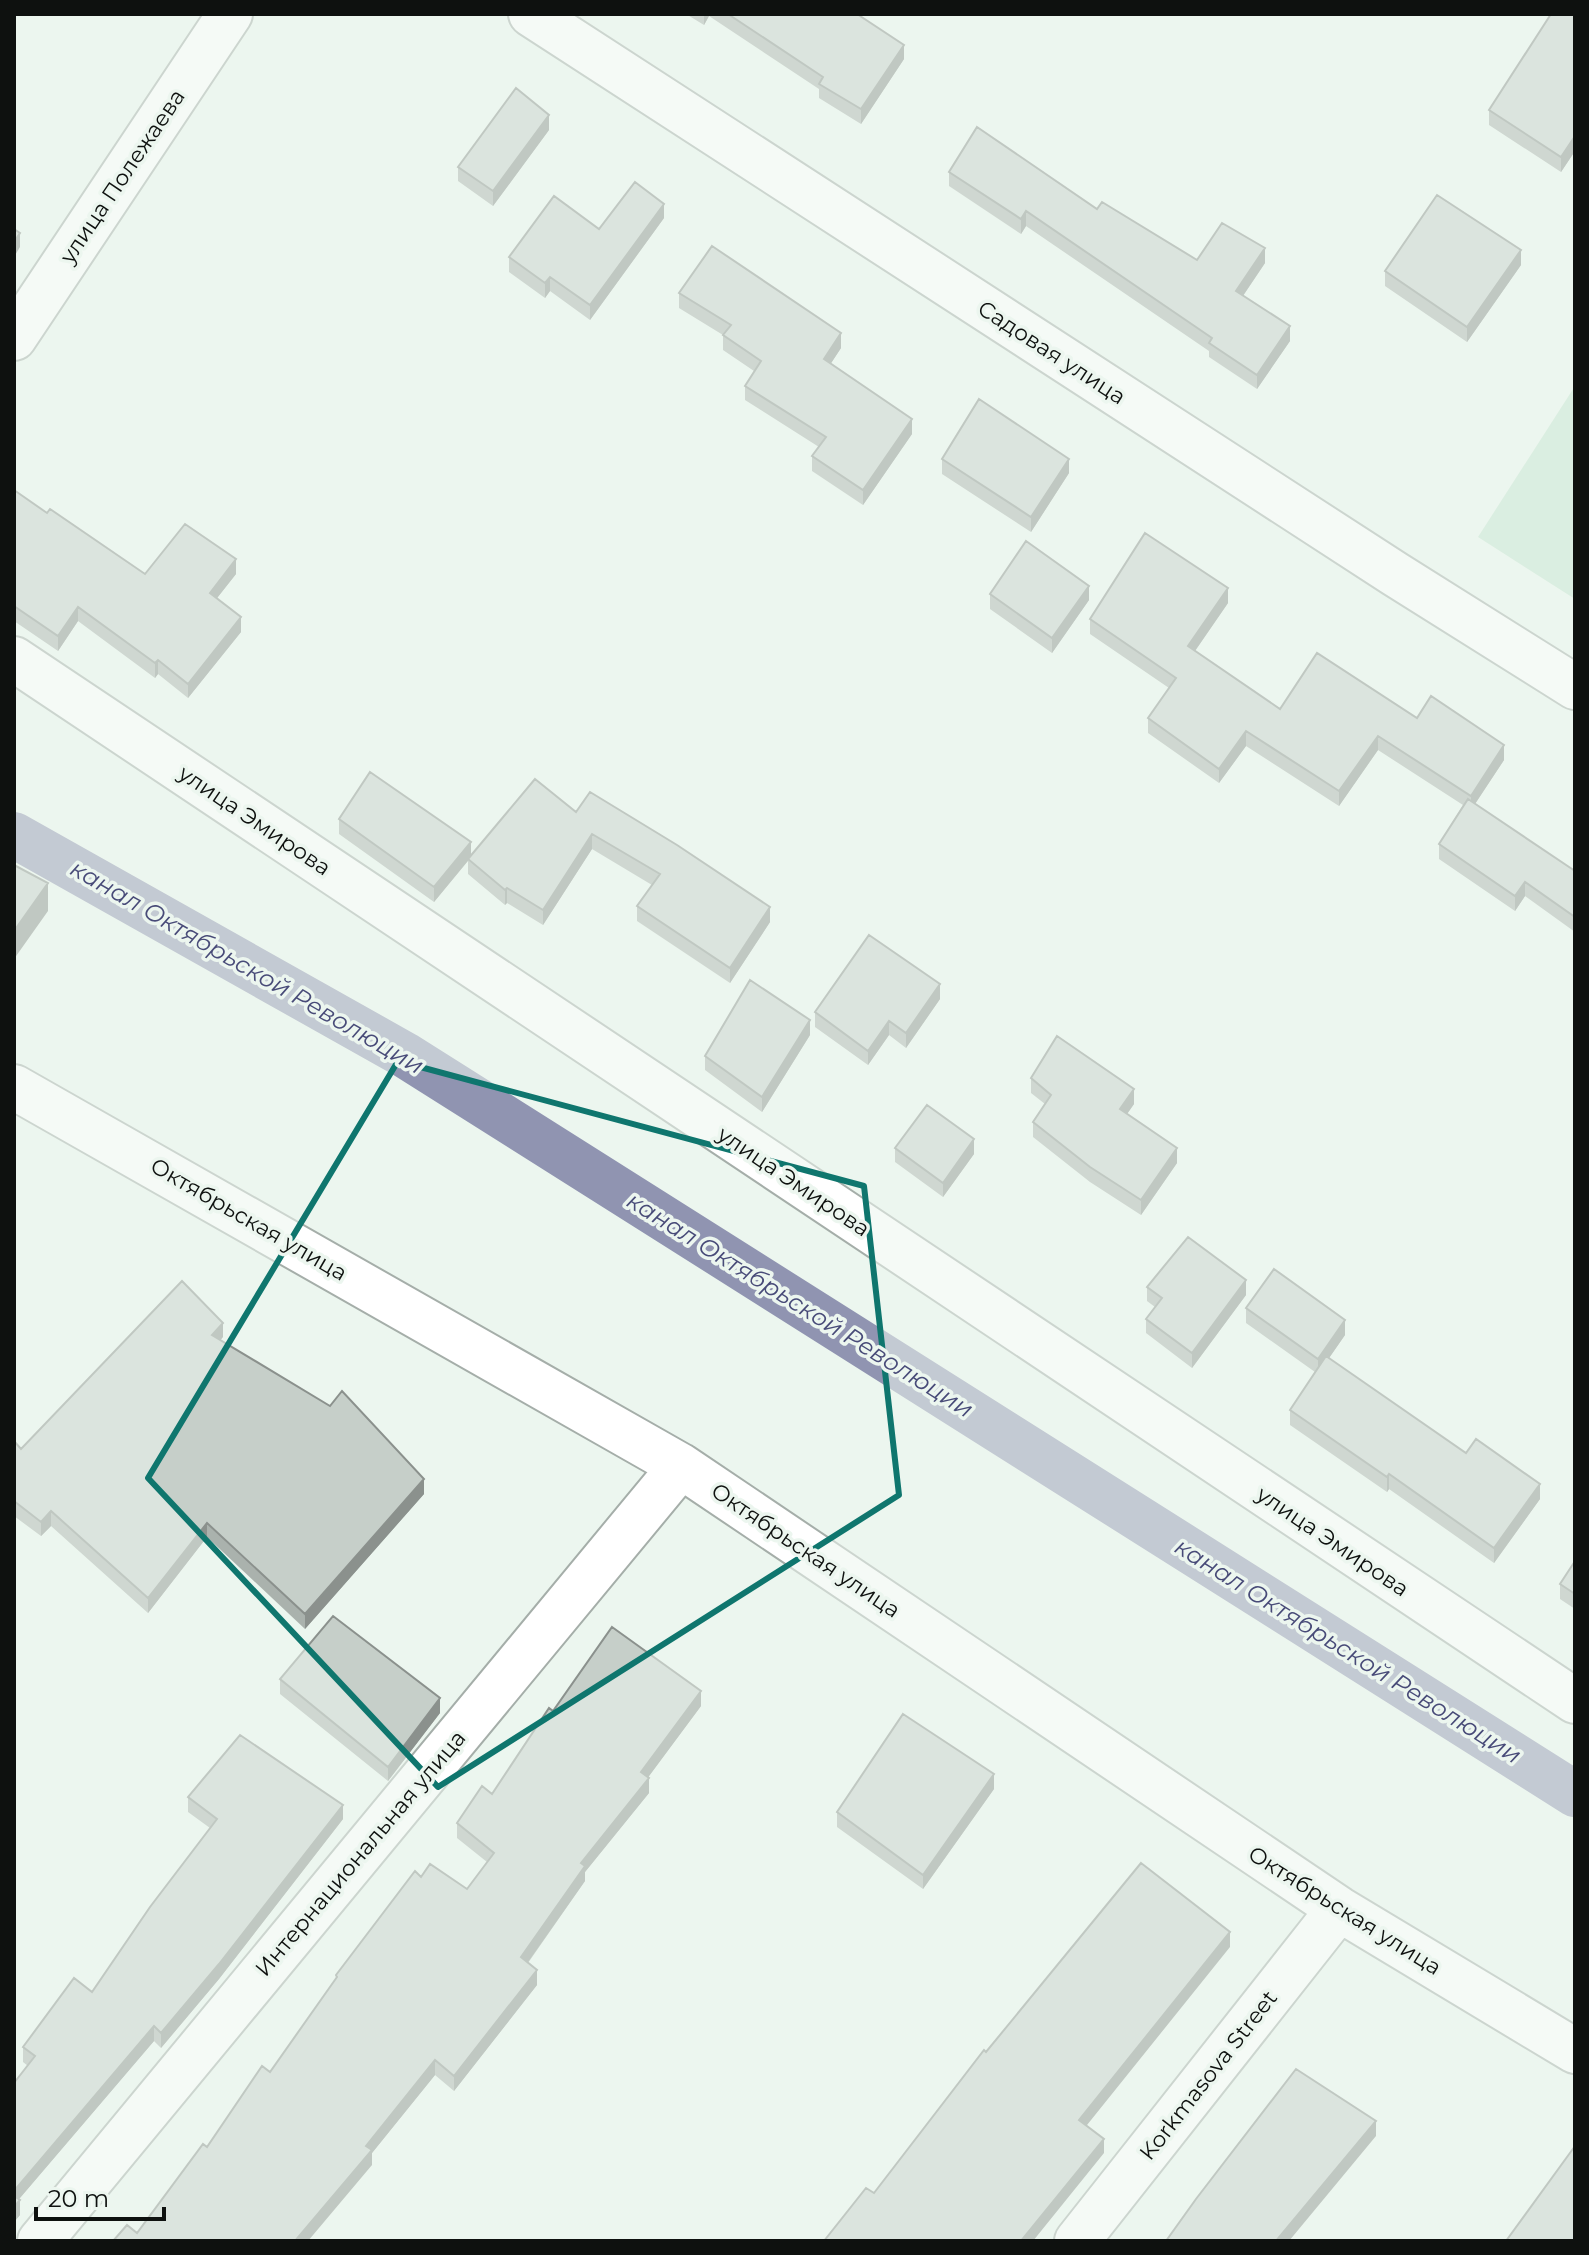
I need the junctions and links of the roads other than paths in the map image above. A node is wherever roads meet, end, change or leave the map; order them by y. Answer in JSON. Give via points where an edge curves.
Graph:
{"nodes":[{"id":1,"x":230,"y":14,"type":"edge"},
{"id":2,"x":531,"y":14,"type":"edge"},
{"id":3,"x":14,"y":338,"type":"edge"},
{"id":4,"x":14,"y":659,"type":"edge"},
{"id":5,"x":1575,"y":687,"type":"edge"},
{"id":6,"x":18,"y":1100,"type":"edge"},
{"id":7,"x":681,"y":1466,"type":"junction"},
{"id":8,"x":1575,"y":1701,"type":"edge"},
{"id":9,"x":1339,"y":1909,"type":"junction"},
{"id":10,"x":1575,"y":2051,"type":"edge"},
{"id":11,"x":40,"y":2241,"type":"edge"},
{"id":12,"x":1077,"y":2241,"type":"edge"}],
"edges":[{"from":1,"to":3,"type":"street","name":"улица Полежаева"},
{"from":2,"to":5,"type":"street","name":"Садовая улица"},
{"from":4,"to":8,"type":"street","name":"улица Эмирова"},
{"from":6,"to":7,"type":"street","name":"Октябрьская улица"},
{"from":7,"to":9,"type":"street","name":"Октябрьская улица"},
{"from":7,"to":11,"type":"street","name":"Интернациональная улица"},
{"from":9,"to":10,"type":"street","name":"Октябрьская улица"},
{"from":9,"to":12,"type":"street","name":"Korkmasova Street"}]}
